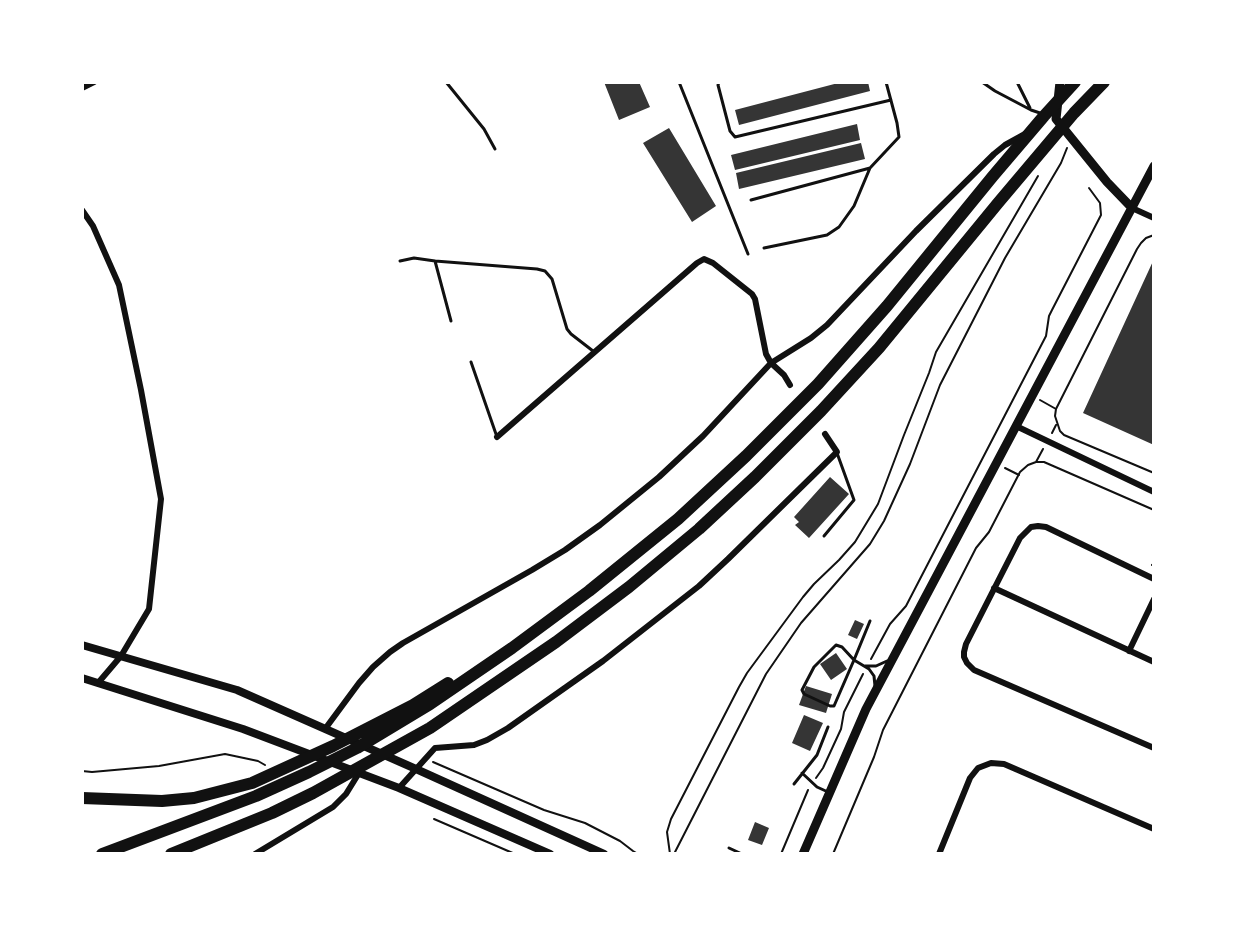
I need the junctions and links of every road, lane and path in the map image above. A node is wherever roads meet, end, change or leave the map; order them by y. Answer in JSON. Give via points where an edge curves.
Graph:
{"nodes":[{"id":1,"x":94,"y":82,"type":"edge"},
{"id":2,"x":446,"y":82,"type":"edge"},
{"id":3,"x":679,"y":82,"type":"edge"},
{"id":4,"x":719,"y":82,"type":"edge"},
{"id":5,"x":886,"y":82,"type":"edge"},
{"id":6,"x":982,"y":82,"type":"edge"},
{"id":7,"x":1017,"y":82,"type":"edge"},
{"id":8,"x":1060,"y":82,"type":"edge"},
{"id":9,"x":1075,"y":82,"type":"edge"},
{"id":10,"x":1104,"y":82,"type":"edge"},
{"id":11,"x":82,"y":88,"type":"edge"},
{"id":12,"x":891,"y":100,"type":"junction"},
{"id":13,"x":1031,"y":110,"type":"junction"},
{"id":14,"x":1056,"y":119,"type":"junction"},
{"id":15,"x":1070,"y":141,"type":"dead end"},
{"id":16,"x":495,"y":149,"type":"dead end"},
{"id":17,"x":1154,"y":166,"type":"edge"},
{"id":18,"x":870,"y":168,"type":"junction"},
{"id":19,"x":1089,"y":188,"type":"dead end"},
{"id":20,"x":751,"y":200,"type":"dead end"},
{"id":21,"x":1132,"y":208,"type":"junction"},
{"id":22,"x":82,"y":210,"type":"edge"},
{"id":23,"x":1154,"y":218,"type":"edge"},
{"id":24,"x":1154,"y":235,"type":"edge"},
{"id":25,"x":764,"y":248,"type":"dead end"},
{"id":26,"x":748,"y":254,"type":"dead end"},
{"id":27,"x":400,"y":261,"type":"dead end"},
{"id":28,"x":435,"y":261,"type":"junction"},
{"id":29,"x":451,"y":321,"type":"dead end"},
{"id":30,"x":595,"y":352,"type":"junction"},
{"id":31,"x":471,"y":362,"type":"dead end"},
{"id":32,"x":771,"y":363,"type":"junction"},
{"id":33,"x":790,"y":385,"type":"dead end"},
{"id":34,"x":1016,"y":426,"type":"junction"},
{"id":35,"x":825,"y":434,"type":"dead end"},
{"id":36,"x":497,"y":437,"type":"joint"},
{"id":37,"x":837,"y":452,"type":"junction"},
{"id":38,"x":1154,"y":473,"type":"edge"},
{"id":39,"x":1154,"y":492,"type":"edge"},
{"id":40,"x":1154,"y":510,"type":"edge"},
{"id":41,"x":824,"y":536,"type":"dead end"},
{"id":42,"x":1154,"y":579,"type":"edge"},
{"id":43,"x":994,"y":588,"type":"junction"},
{"id":44,"x":1154,"y":599,"type":"edge"},
{"id":45,"x":870,"y":621,"type":"dead end"},
{"id":46,"x":82,"y":645,"type":"edge"},
{"id":47,"x":512,"y":648,"type":"junction"},
{"id":48,"x":1130,"y":651,"type":"junction"},
{"id":49,"x":873,"y":655,"type":"dead end"},
{"id":50,"x":121,"y":656,"type":"junction"},
{"id":51,"x":894,"y":656,"type":"junction"},
{"id":52,"x":854,"y":660,"type":"junction"},
{"id":53,"x":1154,"y":662,"type":"edge"},
{"id":54,"x":864,"y":666,"type":"junction"},
{"id":55,"x":861,"y":677,"type":"dead end"},
{"id":56,"x":82,"y":678,"type":"edge"},
{"id":57,"x":98,"y":683,"type":"junction"},
{"id":58,"x":876,"y":691,"type":"junction"},
{"id":59,"x":828,"y":727,"type":"dead end"},
{"id":60,"x":325,"y":729,"type":"junction"},
{"id":61,"x":1154,"y":748,"type":"edge"},
{"id":62,"x":425,"y":759,"type":"junction"},
{"id":63,"x":269,"y":767,"type":"dead end"},
{"id":64,"x":416,"y":769,"type":"junction"},
{"id":65,"x":82,"y":771,"type":"edge"},
{"id":66,"x":359,"y":773,"type":"junction"},
{"id":67,"x":802,"y":773,"type":"junction"},
{"id":68,"x":816,"y":778,"type":"dead end"},
{"id":69,"x":794,"y":784,"type":"dead end"},
{"id":70,"x":399,"y":788,"type":"junction"},
{"id":71,"x":809,"y":788,"type":"dead end"},
{"id":72,"x":830,"y":792,"type":"junction"},
{"id":73,"x":82,"y":798,"type":"edge"},
{"id":74,"x":434,"y":819,"type":"dead end"},
{"id":75,"x":1154,"y":829,"type":"edge"},
{"id":76,"x":729,"y":848,"type":"dead end"},
{"id":77,"x":173,"y":853,"type":"edge"},
{"id":78,"x":102,"y":854,"type":"edge"},
{"id":79,"x":255,"y":854,"type":"edge"},
{"id":80,"x":515,"y":854,"type":"edge"},
{"id":81,"x":550,"y":854,"type":"edge"},
{"id":82,"x":604,"y":854,"type":"edge"},
{"id":83,"x":638,"y":854,"type":"edge"},
{"id":84,"x":674,"y":854,"type":"edge"},
{"id":85,"x":742,"y":854,"type":"edge"},
{"id":86,"x":781,"y":854,"type":"edge"},
{"id":87,"x":803,"y":854,"type":"edge"},
{"id":88,"x":833,"y":854,"type":"edge"},
{"id":89,"x":939,"y":854,"type":"edge"}],
"edges":[{"from":1,"to":11,"type":"street"},
{"from":2,"to":16,"type":"lane"},
{"from":3,"to":26,"type":"lane"},
{"from":4,"to":12,"type":"lane","via":[[730,131],[735,137]]},
{"from":5,"to":12,"type":"lane"},
{"from":6,"to":13,"type":"lane"},
{"from":7,"to":13,"type":"lane"},
{"from":8,"to":14,"type":"main road"},
{"from":9,"to":47,"type":"highway","via":[[818,384],[678,519]]},
{"from":10,"to":77,"type":"highway","via":[[821,411],[699,529],[629,587],[430,728],[272,813]]},
{"from":12,"to":18,"type":"lane","via":[[898,137]]},
{"from":13,"to":14,"type":"lane"},
{"from":14,"to":21,"type":"main road"},
{"from":14,"to":32,"type":"street","via":[[1005,145],[827,325]]},
{"from":15,"to":84,"type":"path","via":[[940,385],[884,521],[870,544],[801,623],[765,674]]},
{"from":17,"to":21,"type":"main road"},
{"from":18,"to":20,"type":"lane"},
{"from":18,"to":25,"type":"lane","via":[[854,206],[834,232]]},
{"from":19,"to":49,"type":"path","via":[[1100,203],[1101,215],[1049,316],[1046,336],[906,606],[890,624]]},
{"from":21,"to":23,"type":"street"},
{"from":21,"to":34,"type":"main road"},
{"from":22,"to":50,"type":"street","via":[[119,285],[161,499],[149,609]]},
{"from":24,"to":38,"type":"path","via":[[1137,249],[1055,416],[1064,435]]},
{"from":27,"to":28,"type":"lane"},
{"from":28,"to":29,"type":"lane"},
{"from":28,"to":30,"type":"lane","via":[[544,271],[552,279],[567,329]]},
{"from":30,"to":32,"type":"street","via":[[704,259],[755,298]]},
{"from":30,"to":36,"type":"street"},
{"from":31,"to":36,"type":"lane"},
{"from":32,"to":33,"type":"street"},
{"from":32,"to":60,"type":"street","via":[[680,459],[600,525],[532,570],[390,652],[359,683]]},
{"from":34,"to":39,"type":"street"},
{"from":34,"to":51,"type":"main road"},
{"from":35,"to":37,"type":"street"},
{"from":37,"to":41,"type":"lane","via":[[854,500]]},
{"from":37,"to":62,"type":"street","via":[[699,586],[603,661],[487,740],[435,748]]},
{"from":40,"to":88,"type":"path","via":[[1044,462],[1028,465],[1020,472],[989,532],[976,548],[883,730]]},
{"from":42,"to":43,"type":"street","via":[[1038,525],[1020,538]]},
{"from":43,"to":48,"type":"street"},
{"from":43,"to":61,"type":"street","via":[[966,644],[964,657],[974,670]]},
{"from":44,"to":48,"type":"street"},
{"from":45,"to":52,"type":"lane"},
{"from":46,"to":50,"type":"street"},
{"from":47,"to":73,"type":"highway","via":[[413,705],[252,783],[194,798],[162,801]]},
{"from":47,"to":78,"type":"highway","via":[[357,748],[256,796]]},
{"from":48,"to":53,"type":"street"},
{"from":50,"to":57,"type":"street"},
{"from":50,"to":60,"type":"street","via":[[237,690]]},
{"from":51,"to":54,"type":"lane","via":[[881,665]]},
{"from":51,"to":58,"type":"main road"},
{"from":52,"to":52,"type":"lane","via":[[836,645],[814,667],[803,693],[833,706]]},
{"from":52,"to":54,"type":"lane"},
{"from":54,"to":58,"type":"lane","via":[[872,673]]},
{"from":55,"to":68,"type":"path"},
{"from":56,"to":57,"type":"street"},
{"from":57,"to":66,"type":"street","via":[[243,729]]},
{"from":58,"to":72,"type":"main road"},
{"from":59,"to":67,"type":"lane","via":[[817,754]]},
{"from":60,"to":64,"type":"street"},
{"from":62,"to":64,"type":"street"},
{"from":62,"to":83,"type":"path","via":[[544,810],[585,823]]},
{"from":63,"to":65,"type":"path","via":[[225,754],[159,766]]},
{"from":64,"to":70,"type":"street"},
{"from":64,"to":82,"type":"street"},
{"from":66,"to":70,"type":"street"},
{"from":66,"to":79,"type":"street","via":[[333,807]]},
{"from":67,"to":69,"type":"lane"},
{"from":67,"to":72,"type":"lane","via":[[817,787]]},
{"from":70,"to":81,"type":"street"},
{"from":71,"to":86,"type":"path"},
{"from":72,"to":87,"type":"main road"},
{"from":74,"to":80,"type":"path"},
{"from":75,"to":89,"type":"street","via":[[1004,764],[991,763],[978,768],[970,778]]},
{"from":76,"to":85,"type":"lane"}]}
